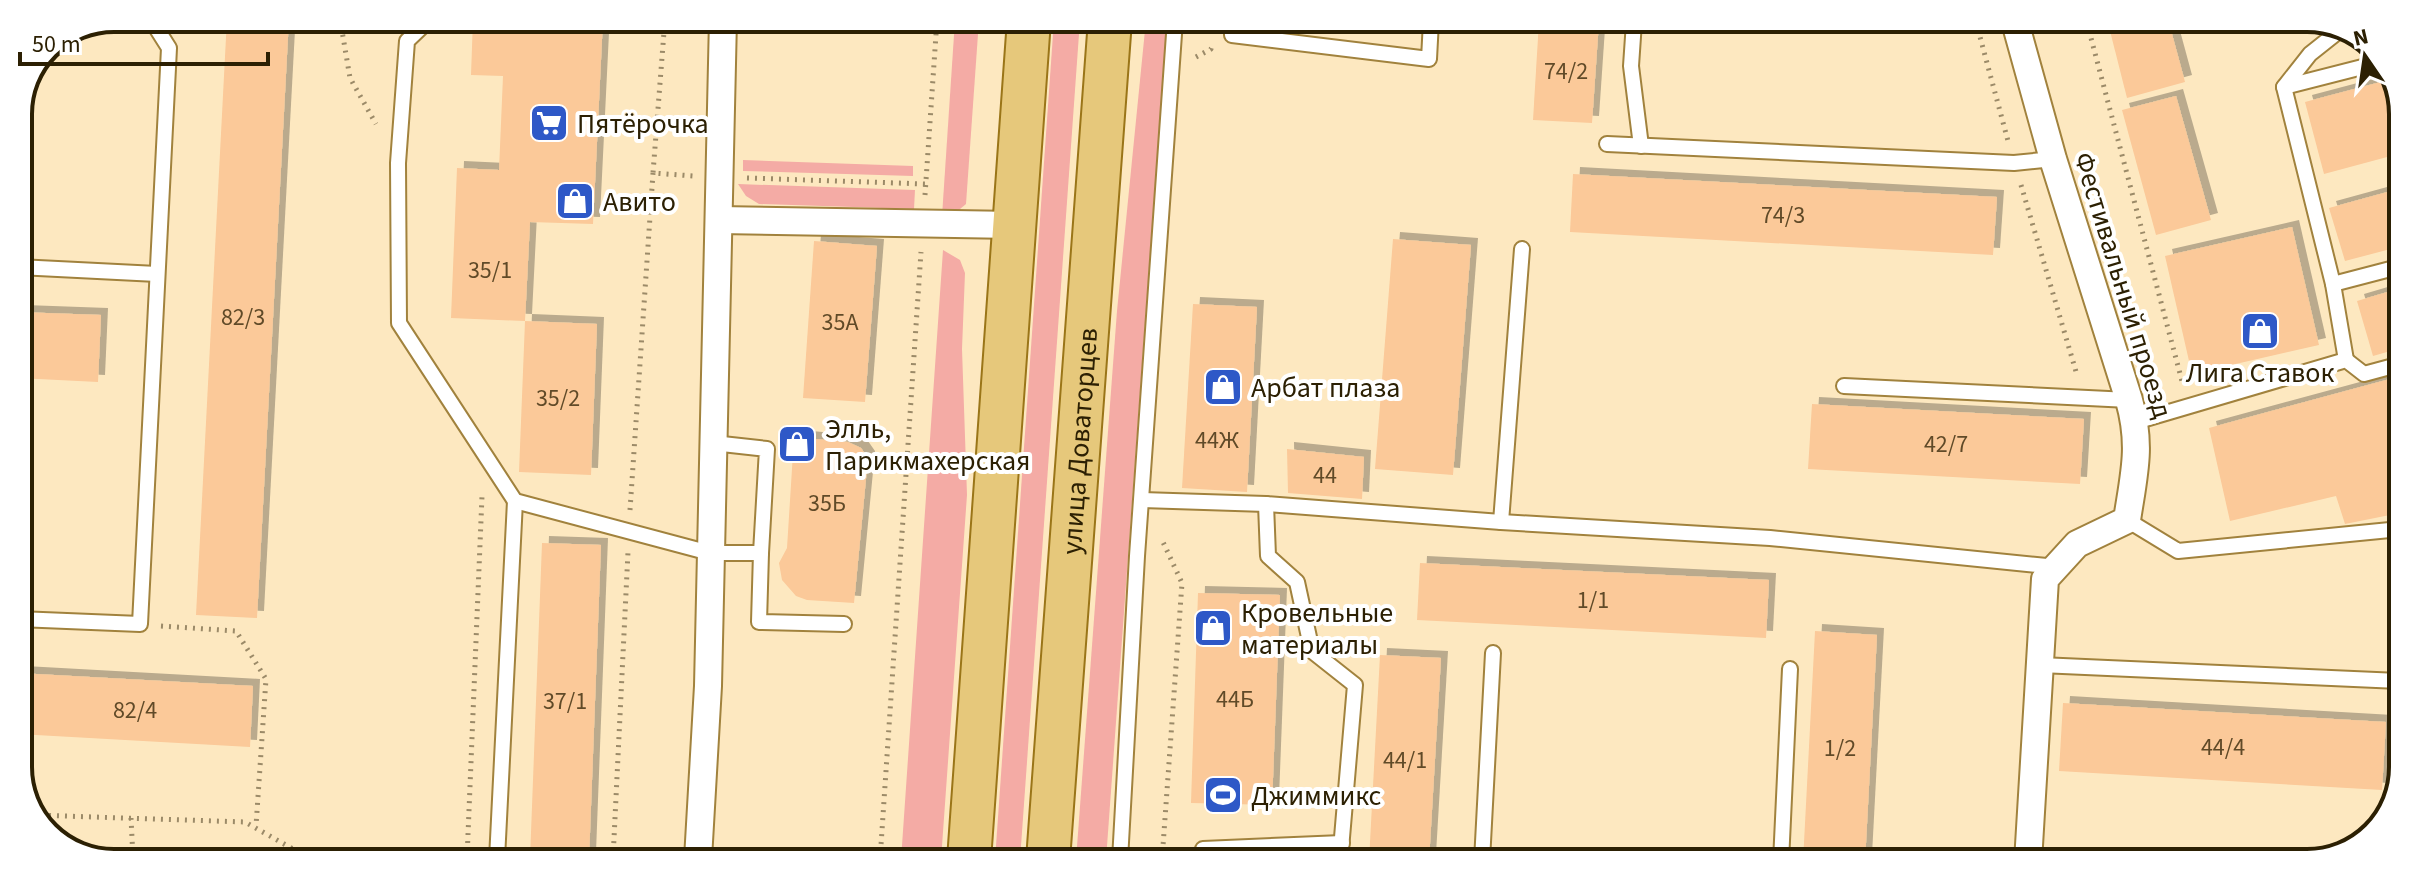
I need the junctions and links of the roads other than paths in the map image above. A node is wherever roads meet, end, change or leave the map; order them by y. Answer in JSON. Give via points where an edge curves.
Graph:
{"nodes":[{"id":1,"x":159,"y":32,"type":"edge"},
{"id":2,"x":416,"y":32,"type":"edge"},
{"id":3,"x":723,"y":32,"type":"edge"},
{"id":4,"x":1028,"y":32,"type":"edge"},
{"id":5,"x":1109,"y":32,"type":"edge"},
{"id":6,"x":1174,"y":32,"type":"edge"},
{"id":7,"x":1232,"y":32,"type":"edge"},
{"id":8,"x":1430,"y":32,"type":"edge"},
{"id":9,"x":1633,"y":32,"type":"edge"},
{"id":10,"x":2018,"y":32,"type":"edge"},
{"id":11,"x":2333,"y":36,"type":"edge"},
{"id":12,"x":2372,"y":64,"type":"edge"},
{"id":13,"x":2284,"y":87,"type":"junction"},
{"id":14,"x":1607,"y":144,"type":"dead end"},
{"id":15,"x":1641,"y":146,"type":"junction"},
{"id":16,"x":2053,"y":159,"type":"junction"},
{"id":17,"x":719,"y":220,"type":"junction"},
{"id":18,"x":1014,"y":225,"type":"junction"},
{"id":19,"x":1522,"y":249,"type":"dead end"},
{"id":20,"x":32,"y":268,"type":"edge"},
{"id":21,"x":2389,"y":269,"type":"edge"},
{"id":22,"x":157,"y":274,"type":"junction"},
{"id":23,"x":2333,"y":284,"type":"junction"},
{"id":24,"x":2346,"y":360,"type":"junction"},
{"id":25,"x":2389,"y":367,"type":"edge"},
{"id":26,"x":1844,"y":386,"type":"dead end"},
{"id":27,"x":2132,"y":411,"type":"junction"},
{"id":28,"x":713,"y":443,"type":"junction"},
{"id":29,"x":1149,"y":500,"type":"junction"},
{"id":30,"x":515,"y":501,"type":"junction"},
{"id":31,"x":1266,"y":504,"type":"junction"},
{"id":32,"x":2127,"y":520,"type":"junction"},
{"id":33,"x":1501,"y":522,"type":"junction"},
{"id":34,"x":2389,"y":530,"type":"edge"},
{"id":35,"x":710,"y":553,"type":"junction"},
{"id":36,"x":761,"y":553,"type":"junction"},
{"id":37,"x":2057,"y":567,"type":"junction"},
{"id":38,"x":32,"y":620,"type":"edge"},
{"id":39,"x":844,"y":624,"type":"dead end"},
{"id":40,"x":1493,"y":653,"type":"dead end"},
{"id":41,"x":2040,"y":665,"type":"junction"},
{"id":42,"x":1790,"y":669,"type":"dead end"},
{"id":43,"x":2389,"y":681,"type":"edge"},
{"id":44,"x":1342,"y":843,"type":"junction"},
{"id":45,"x":498,"y":849,"type":"edge"},
{"id":46,"x":699,"y":849,"type":"edge"},
{"id":47,"x":970,"y":849,"type":"edge"},
{"id":48,"x":1049,"y":849,"type":"edge"},
{"id":49,"x":1121,"y":849,"type":"edge"},
{"id":50,"x":1203,"y":849,"type":"dead end"},
{"id":51,"x":1341,"y":849,"type":"edge"},
{"id":52,"x":1483,"y":849,"type":"edge"},
{"id":53,"x":1782,"y":849,"type":"edge"},
{"id":54,"x":2029,"y":849,"type":"edge"}],
"edges":[{"from":1,"to":22,"type":"lane","via":[[169,48]]},
{"from":2,"to":30,"type":"lane","via":[[407,41],[398,163],[399,323]]},
{"from":3,"to":17,"type":"street"},
{"from":4,"to":18,"type":"main road"},
{"from":5,"to":48,"type":"main road","name":"улица Доваторцев"},
{"from":6,"to":29,"type":"lane"},
{"from":7,"to":8,"type":"lane","via":[[1429,59]]},
{"from":9,"to":15,"type":"lane","via":[[1631,66]]},
{"from":10,"to":16,"type":"street","name":"Фестивальный проезд"},
{"from":11,"to":13,"type":"lane"},
{"from":12,"to":13,"type":"lane"},
{"from":13,"to":23,"type":"lane"},
{"from":14,"to":15,"type":"lane"},
{"from":15,"to":16,"type":"lane","via":[[2014,163]]},
{"from":16,"to":27,"type":"street","name":"Фестивальный проезд"},
{"from":17,"to":18,"type":"street"},
{"from":17,"to":28,"type":"street"},
{"from":18,"to":47,"type":"main road"},
{"from":19,"to":33,"type":"lane"},
{"from":20,"to":22,"type":"lane"},
{"from":21,"to":23,"type":"lane"},
{"from":22,"to":38,"type":"lane","via":[[140,624]]},
{"from":23,"to":24,"type":"lane"},
{"from":24,"to":25,"type":"lane","via":[[2364,374]]},
{"from":24,"to":27,"type":"lane","via":[[2189,406]]},
{"from":26,"to":27,"type":"lane","via":[[2084,398]]},
{"from":27,"to":32,"type":"street","name":"Фестивальный проезд","via":[[2138,449]]},
{"from":28,"to":35,"type":"street"},
{"from":28,"to":36,"type":"lane","via":[[767,449]]},
{"from":29,"to":31,"type":"lane"},
{"from":29,"to":49,"type":"lane"},
{"from":30,"to":35,"type":"lane"},
{"from":30,"to":45,"type":"lane"},
{"from":31,"to":33,"type":"lane"},
{"from":31,"to":44,"type":"lane","via":[[1268,556],[1297,582],[1312,651],[1355,685]]},
{"from":32,"to":34,"type":"lane","via":[[2178,551]]},
{"from":32,"to":37,"type":"street","via":[[2077,544]]},
{"from":33,"to":37,"type":"lane","via":[[1770,538]]},
{"from":35,"to":36,"type":"lane"},
{"from":35,"to":46,"type":"street"},
{"from":36,"to":39,"type":"lane","via":[[759,622]]},
{"from":37,"to":41,"type":"street","via":[[2045,579]]},
{"from":40,"to":52,"type":"lane"},
{"from":41,"to":43,"type":"lane"},
{"from":41,"to":54,"type":"street"},
{"from":42,"to":53,"type":"lane"},
{"from":44,"to":50,"type":"lane"},
{"from":44,"to":51,"type":"lane"}]}
